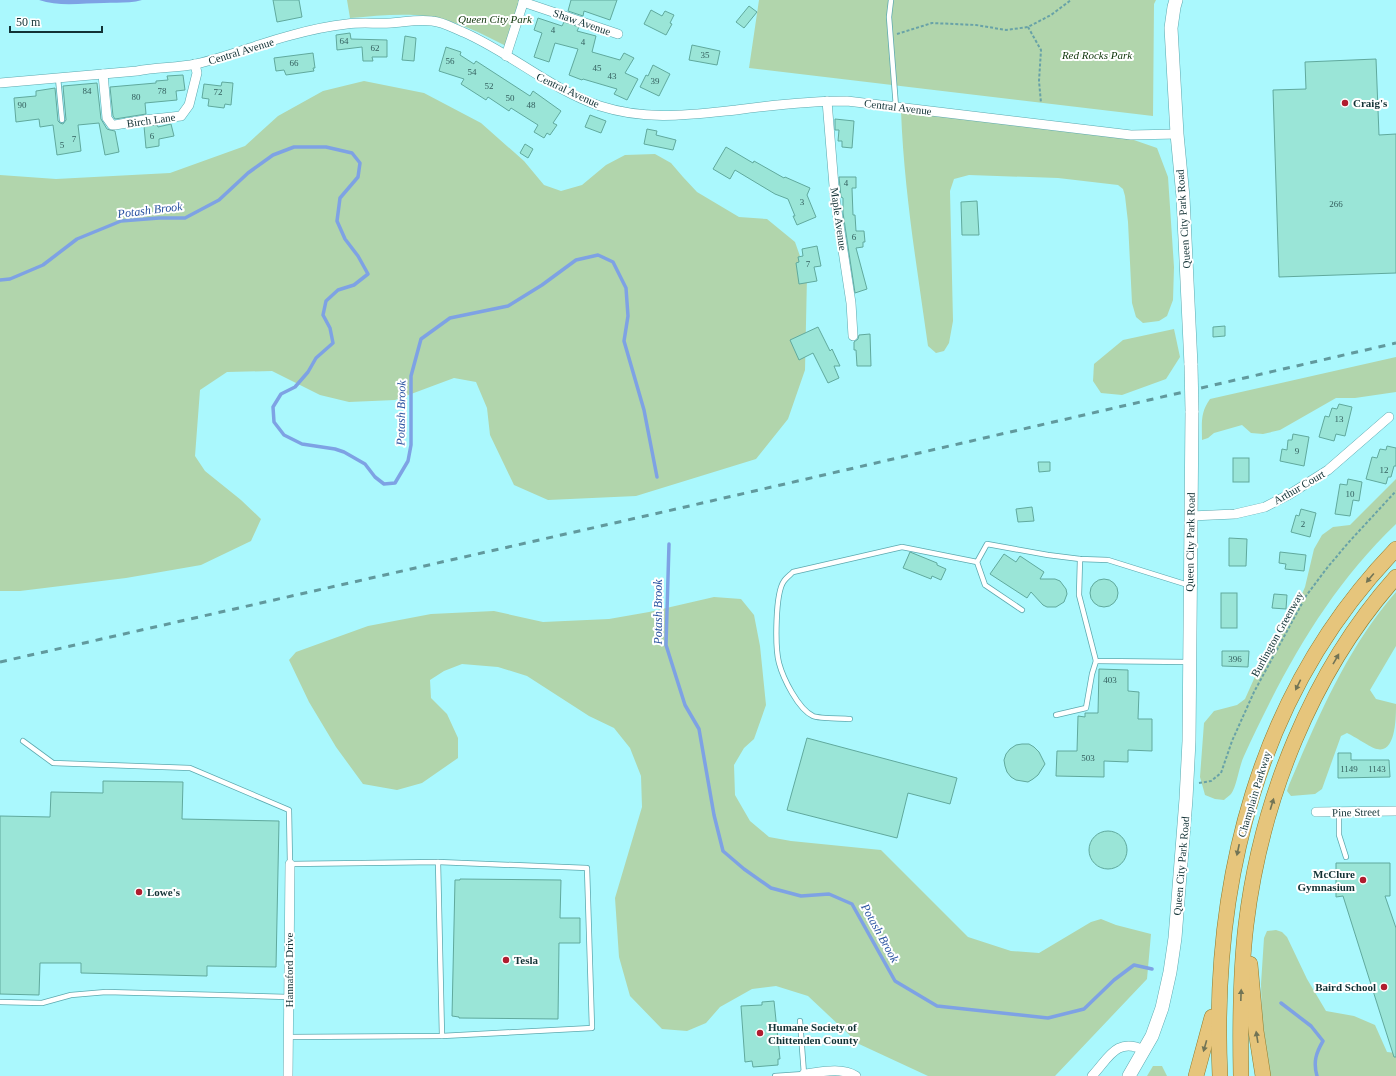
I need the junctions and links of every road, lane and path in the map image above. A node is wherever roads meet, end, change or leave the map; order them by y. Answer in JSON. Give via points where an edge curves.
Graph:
{"nodes":[{"id":1,"x":891,"y":0,"type":"edge"},
{"id":2,"x":1071,"y":0,"type":"edge"},
{"id":3,"x":1176,"y":0,"type":"edge"},
{"id":4,"x":524,"y":1,"type":"edge"},
{"id":5,"x":1028,"y":27,"type":"junction"},
{"id":6,"x":618,"y":34,"type":"dead end"},
{"id":7,"x":890,"y":36,"type":"junction"},
{"id":8,"x":506,"y":56,"type":"junction"},
{"id":9,"x":195,"y":64,"type":"junction"},
{"id":10,"x":102,"y":74,"type":"junction"},
{"id":11,"x":58,"y":78,"type":"junction"},
{"id":12,"x":0,"y":83,"type":"edge"},
{"id":13,"x":828,"y":101,"type":"junction"},
{"id":14,"x":1041,"y":103,"type":"dead end"},
{"id":15,"x":896,"y":107,"type":"junction"},
{"id":16,"x":62,"y":120,"type":"dead end"},
{"id":17,"x":1177,"y":134,"type":"junction"},
{"id":18,"x":853,"y":336,"type":"dead end"},
{"id":19,"x":1389,"y":417,"type":"dead end"},
{"id":20,"x":1396,"y":491,"type":"edge"},
{"id":21,"x":1191,"y":516,"type":"junction"},
{"id":22,"x":1396,"y":549,"type":"edge"},
{"id":23,"x":1080,"y":559,"type":"junction"},
{"id":24,"x":977,"y":562,"type":"junction"},
{"id":25,"x":1396,"y":577,"type":"edge"},
{"id":26,"x":1190,"y":585,"type":"junction"},
{"id":27,"x":1022,"y":610,"type":"dead end"},
{"id":28,"x":1096,"y":661,"type":"junction"},
{"id":29,"x":1189,"y":662,"type":"junction"},
{"id":30,"x":1056,"y":715,"type":"dead end"},
{"id":31,"x":850,"y":718,"type":"dead end"},
{"id":32,"x":23,"y":741,"type":"dead end"},
{"id":33,"x":1187,"y":784,"type":"junction"},
{"id":34,"x":1396,"y":811,"type":"edge"},
{"id":35,"x":1316,"y":812,"type":"dead end"},
{"id":36,"x":1339,"y":812,"type":"junction"},
{"id":37,"x":1346,"y":857,"type":"dead end"},
{"id":38,"x":438,"y":862,"type":"junction"},
{"id":39,"x":290,"y":864,"type":"junction"},
{"id":40,"x":1246,"y":924,"type":"junction"},
{"id":41,"x":1220,"y":966,"type":"junction"},
{"id":42,"x":288,"y":997,"type":"junction"},
{"id":43,"x":0,"y":1002,"type":"edge"},
{"id":44,"x":800,"y":1021,"type":"dead end"},
{"id":45,"x":442,"y":1036,"type":"junction"},
{"id":46,"x":288,"y":1037,"type":"junction"},
{"id":47,"x":1144,"y":1050,"type":"junction"},
{"id":48,"x":804,"y":1074,"type":"junction"},
{"id":49,"x":288,"y":1076,"type":"edge"},
{"id":50,"x":775,"y":1076,"type":"edge"},
{"id":51,"x":856,"y":1076,"type":"edge"},
{"id":52,"x":1092,"y":1076,"type":"edge"},
{"id":53,"x":1129,"y":1076,"type":"edge"},
{"id":54,"x":1196,"y":1076,"type":"edge"},
{"id":55,"x":1220,"y":1076,"type":"edge"},
{"id":56,"x":1242,"y":1076,"type":"edge"},
{"id":57,"x":1263,"y":1076,"type":"edge"}],
"edges":[{"from":1,"to":7,"type":"lane"},
{"from":2,"to":5,"type":"path","via":[[1051,15]]},
{"from":3,"to":17,"type":"street","name":"Queen City Park Road","via":[[1171,28]]},
{"from":4,"to":6,"type":"street","name":"Shaw Avenue"},
{"from":4,"to":8,"type":"street"},
{"from":5,"to":7,"type":"path","via":[[1006,30],[976,25],[932,23]]},
{"from":5,"to":14,"type":"path","via":[[1042,50],[1039,81]]},
{"from":7,"to":15,"type":"lane"},
{"from":8,"to":9,"type":"street","name":"Central Avenue","via":[[480,40],[449,26],[435,21],[420,20],[348,24],[320,29]]},
{"from":8,"to":13,"type":"street","name":"Central Avenue","via":[[574,95],[626,113],[685,115]]},
{"from":9,"to":10,"type":"street","name":"Central Avenue"},
{"from":9,"to":10,"type":"street","name":"Birch Lane","via":[[197,73],[189,105],[181,116],[115,125],[107,118]]},
{"from":10,"to":11,"type":"street","name":"Central Avenue"},
{"from":11,"to":12,"type":"street","name":"Central Avenue"},
{"from":11,"to":16,"type":"lane"},
{"from":13,"to":15,"type":"street","name":"Central Avenue"},
{"from":13,"to":18,"type":"street","name":"Maple Avenue","via":[[835,198],[851,303]]},
{"from":15,"to":17,"type":"street","name":"Central Avenue","via":[[1131,135]]},
{"from":17,"to":21,"type":"street","name":"Queen City Park Road","bridge":true,"via":[[1183,196],[1191,365]]},
{"from":19,"to":21,"type":"street","name":"Arthur Court","via":[[1328,470],[1265,507],[1235,514]]},
{"from":20,"to":33,"type":"path","name":"Burlington Greenway","via":[[1344,547],[1306,596],[1254,692],[1221,773],[1211,781]]},
{"from":21,"to":26,"type":"street","name":"Queen City Park Road"},
{"from":22,"to":41,"type":"main road","name":"Champlain Parkway","one_way":true,"via":[[1357,594],[1314,655],[1270,744],[1258,773],[1239,842]]},
{"from":23,"to":24,"type":"lane","via":[[987,544]]},
{"from":23,"to":26,"type":"lane","via":[[1108,560]]},
{"from":23,"to":28,"type":"lane","via":[[1079,595]]},
{"from":24,"to":27,"type":"lane","via":[[985,585]]},
{"from":24,"to":31,"type":"lane","via":[[902,547],[793,572],[784,581],[778,602],[776,632],[778,662],[790,689],[802,708],[814,716]]},
{"from":40,"to":25,"type":"main road","name":"Champlain Parkway","one_way":true,"via":[[1269,812],[1299,731],[1343,646]]},
{"from":26,"to":29,"type":"street","name":"Queen City Park Road"},
{"from":28,"to":29,"type":"lane"},
{"from":28,"to":30,"type":"lane","via":[[1086,708]]},
{"from":29,"to":33,"type":"street","name":"Queen City Park Road"},
{"from":32,"to":39,"type":"lane","via":[[53,763],[190,768],[289,810]]},
{"from":33,"to":47,"type":"street","name":"Queen City Park Road","via":[[1170,972],[1162,1008]]},
{"from":34,"to":36,"type":"street","name":"Pine Street"},
{"from":35,"to":36,"type":"street","name":"Pine Street"},
{"from":36,"to":37,"type":"lane","via":[[1339,835]]},
{"from":38,"to":39,"type":"lane"},
{"from":38,"to":45,"type":"lane"},
{"from":38,"to":45,"type":"lane","via":[[587,868],[592,1028]]},
{"from":39,"to":42,"type":"street","name":"Hannaford Drive"},
{"from":56,"to":40,"type":"main road","name":"Champlain Parkway","one_way":true,"via":[[1240,996]]},
{"from":57,"to":40,"type":"main road","one_way":true},
{"from":41,"to":54,"type":"main road","one_way":true,"via":[[1213,1011]]},
{"from":41,"to":55,"type":"main road","name":"Champlain Parkway"},
{"from":42,"to":43,"type":"lane","via":[[106,992],[71,995],[42,1003]]},
{"from":42,"to":46,"type":"street","name":"Hannaford Drive"},
{"from":44,"to":48,"type":"lane"},
{"from":45,"to":46,"type":"lane"},
{"from":46,"to":49,"type":"street","name":"Hannaford Drive"},
{"from":47,"to":52,"type":"street","via":[[1128,1045],[1121,1047],[1115,1050]]},
{"from":47,"to":53,"type":"street","name":"Queen City Park Road"},
{"from":48,"to":50,"type":"lane"},
{"from":48,"to":51,"type":"street","via":[[836,1071],[849,1072]]}]}
